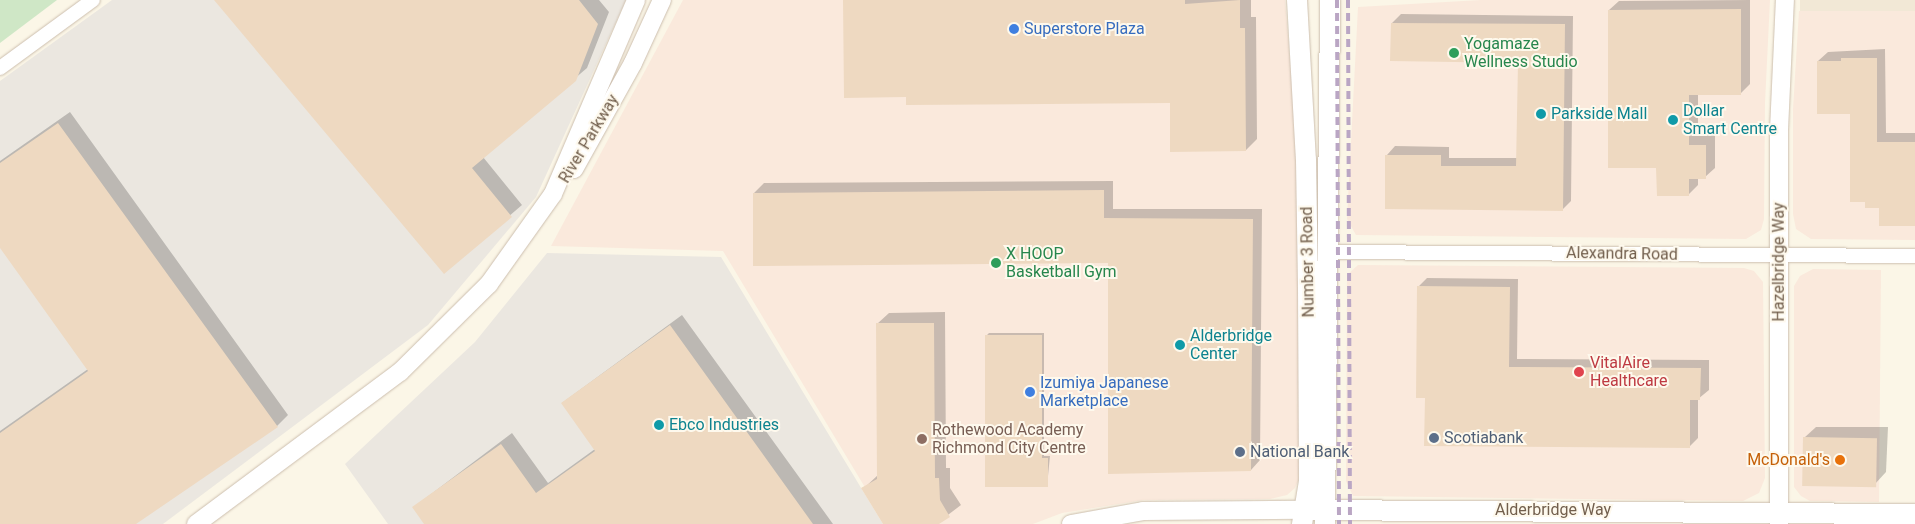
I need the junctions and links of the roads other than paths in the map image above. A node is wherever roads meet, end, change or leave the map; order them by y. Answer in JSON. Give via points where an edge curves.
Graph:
{"nodes":[{"id":1,"x":94,"y":0,"type":"edge"},
{"id":2,"x":636,"y":0,"type":"edge"},
{"id":3,"x":646,"y":0,"type":"edge"},
{"id":4,"x":662,"y":0,"type":"edge"},
{"id":5,"x":1297,"y":0,"type":"edge"},
{"id":6,"x":1330,"y":0,"type":"edge"},
{"id":7,"x":1785,"y":0,"type":"edge"},
{"id":8,"x":0,"y":68,"type":"edge"},
{"id":9,"x":591,"y":106,"type":"junction"},
{"id":10,"x":553,"y":194,"type":"junction"},
{"id":11,"x":1330,"y":252,"type":"junction"},
{"id":12,"x":1779,"y":256,"type":"junction"},
{"id":13,"x":1915,"y":256,"type":"edge"},
{"id":14,"x":1915,"y":514,"type":"edge"},
{"id":15,"x":1304,"y":517,"type":"edge"},
{"id":16,"x":1325,"y":517,"type":"edge"},
{"id":17,"x":1779,"y":518,"type":"edge"},
{"id":18,"x":196,"y":524,"type":"edge"},
{"id":19,"x":1071,"y":524,"type":"edge"}],
"edges":[{"from":1,"to":8,"type":"street"},
{"from":2,"to":9,"type":"street","name":"River Parkway"},
{"from":3,"to":9,"type":"street","via":[[622,58]]},
{"from":4,"to":10,"type":"street","name":"River Parkway","via":[[589,146],[563,186]]},
{"from":5,"to":15,"type":"main road","name":"Number 3 Road","via":[[1307,199],[1310,481]]},
{"from":6,"to":11,"type":"main road","name":"Number 3 Road"},
{"from":7,"to":12,"type":"street","name":"Hazelbridge Way","via":[[1779,130]]},
{"from":9,"to":10,"type":"street","name":"River Parkway"},
{"from":10,"to":18,"type":"street","via":[[489,284],[400,372]]},
{"from":11,"to":12,"type":"street","name":"Alexandra Road"},
{"from":11,"to":16,"type":"main road","name":"Number 3 Road"},
{"from":12,"to":13,"type":"street","name":"Alexandra Road"},
{"from":12,"to":17,"type":"street","name":"Hazelbridge Way"},
{"from":14,"to":17,"type":"main road","name":"Alderbridge Way"},
{"from":15,"to":16,"type":"main road","name":"Alderbridge Way"},
{"from":15,"to":19,"type":"street","name":"Alderbridge Way","via":[[1143,511]]},
{"from":16,"to":17,"type":"main road","name":"Alderbridge Way"}]}
